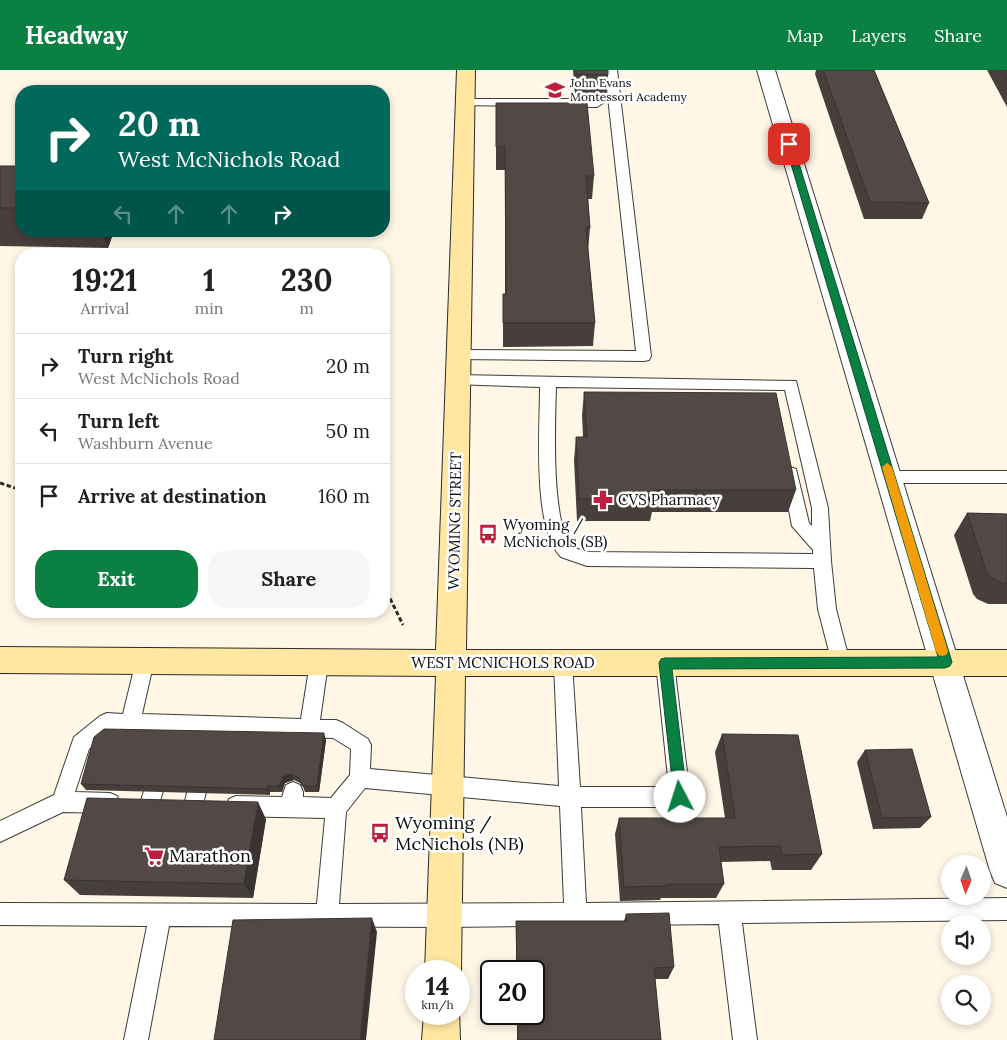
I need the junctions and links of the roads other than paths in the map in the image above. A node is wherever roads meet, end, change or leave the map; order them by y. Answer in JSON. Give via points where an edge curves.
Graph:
{"nodes":[{"id":1,"x":466,"y":70,"type":"edge"},
{"id":2,"x":611,"y":70,"type":"edge"},
{"id":3,"x":766,"y":70,"type":"edge"},
{"id":4,"x":465,"y":103,"type":"junction"},
{"id":5,"x":597,"y":103,"type":"dead end"},
{"id":6,"x":459,"y":356,"type":"junction"},
{"id":7,"x":458,"y":380,"type":"junction"},
{"id":8,"x":548,"y":382,"type":"junction"},
{"id":9,"x":800,"y":423,"type":"junction"},
{"id":10,"x":789,"y":436,"type":"dead end"},
{"id":11,"x":790,"y":473,"type":"edge"},
{"id":12,"x":890,"y":477,"type":"junction"},
{"id":13,"x":1007,"y":477,"type":"edge"},
{"id":14,"x":821,"y":553,"type":"junction"},
{"id":15,"x":0,"y":660,"type":"edge"},
{"id":16,"x":145,"y":661,"type":"junction"},
{"id":17,"x":319,"y":662,"type":"junction"},
{"id":18,"x":841,"y":662,"type":"junction"},
{"id":19,"x":945,"y":662,"type":"junction"},
{"id":20,"x":1007,"y":662,"type":"edge"},
{"id":21,"x":452,"y":663,"type":"junction"},
{"id":22,"x":562,"y":663,"type":"junction"},
{"id":23,"x":665,"y":663,"type":"junction"},
{"id":24,"x":130,"y":723,"type":"junction"},
{"id":25,"x":303,"y":731,"type":"junction"},
{"id":26,"x":360,"y":778,"type":"junction"},
{"id":27,"x":448,"y":787,"type":"junction"},
{"id":28,"x":570,"y":797,"type":"junction"},
{"id":29,"x":62,"y":802,"type":"junction"},
{"id":30,"x":336,"y":808,"type":"junction"},
{"id":31,"x":0,"y":832,"type":"edge"},
{"id":32,"x":1007,"y":871,"type":"edge"},
{"id":33,"x":1007,"y":909,"type":"edge"},
{"id":34,"x":729,"y":912,"type":"junction"},
{"id":35,"x":0,"y":914,"type":"edge"},
{"id":36,"x":575,"y":914,"type":"junction"},
{"id":37,"x":160,"y":915,"type":"junction"},
{"id":38,"x":327,"y":915,"type":"junction"},
{"id":39,"x":445,"y":916,"type":"junction"},
{"id":40,"x":443,"y":960,"type":"edge"},
{"id":41,"x":442,"y":1025,"type":"edge"},
{"id":42,"x":136,"y":1040,"type":"edge"},
{"id":43,"x":441,"y":1040,"type":"edge"},
{"id":44,"x":745,"y":1040,"type":"edge"}],
"edges":[{"from":1,"to":4,"type":"street","name":"WYOMING STREET"},
{"from":2,"to":6,"type":"lane","via":[[644,356]]},
{"from":3,"to":12,"type":"street"},
{"from":4,"to":5,"type":"lane"},
{"from":4,"to":6,"type":"street","name":"WYOMING STREET"},
{"from":6,"to":7,"type":"street","name":"WYOMING STREET"},
{"from":7,"to":8,"type":"lane"},
{"from":7,"to":21,"type":"street","name":"WYOMING STREET"},
{"from":8,"to":9,"type":"lane","via":[[791,385]]},
{"from":8,"to":14,"type":"lane","via":[[549,496],[556,532],[564,549],[574,556],[587,559]]},
{"from":9,"to":10,"type":"lane"},
{"from":9,"to":14,"type":"lane","via":[[820,508]]},
{"from":11,"to":14,"type":"lane","via":[[801,526]]},
{"from":12,"to":13,"type":"lane"},
{"from":12,"to":19,"type":"street"},
{"from":14,"to":18,"type":"lane","via":[[827,609]]},
{"from":15,"to":16,"type":"street","name":"WEST MCNICHOLS ROAD"},
{"from":16,"to":17,"type":"street","name":"WEST MCNICHOLS ROAD"},
{"from":16,"to":24,"type":"lane"},
{"from":17,"to":21,"type":"street","name":"WEST MCNICHOLS ROAD"},
{"from":17,"to":25,"type":"lane"},
{"from":18,"to":19,"type":"street","name":"WEST MCNICHOLS ROAD"},
{"from":18,"to":23,"type":"street","name":"WEST MCNICHOLS ROAD"},
{"from":19,"to":20,"type":"street","name":"WEST MCNICHOLS ROAD"},
{"from":19,"to":32,"type":"street"},
{"from":21,"to":22,"type":"street","name":"WEST MCNICHOLS ROAD"},
{"from":21,"to":27,"type":"street","name":"WYOMING STREET"},
{"from":22,"to":23,"type":"street","name":"WEST MCNICHOLS ROAD"},
{"from":22,"to":28,"type":"lane"},
{"from":23,"to":28,"type":"lane","via":[[680,797]]},
{"from":24,"to":25,"type":"lane","via":[[167,730]]},
{"from":24,"to":29,"type":"lane","via":[[107,722],[81,743]]},
{"from":25,"to":26,"type":"lane","via":[[336,729],[361,745]]},
{"from":26,"to":27,"type":"lane"},
{"from":26,"to":30,"type":"lane"},
{"from":27,"to":28,"type":"lane"},
{"from":27,"to":39,"type":"street","name":"WYOMING STREET"},
{"from":28,"to":36,"type":"lane"},
{"from":29,"to":30,"type":"lane","via":[[292,800]]},
{"from":29,"to":31,"type":"lane"},
{"from":30,"to":38,"type":"lane"},
{"from":33,"to":34,"type":"lane"},
{"from":34,"to":36,"type":"lane"},
{"from":34,"to":44,"type":"lane"},
{"from":35,"to":37,"type":"lane"},
{"from":36,"to":39,"type":"lane"},
{"from":37,"to":38,"type":"lane"},
{"from":37,"to":42,"type":"lane"},
{"from":38,"to":39,"type":"lane"},
{"from":39,"to":40,"type":"street","name":"WYOMING STREET"},
{"from":41,"to":43,"type":"street"}]}
